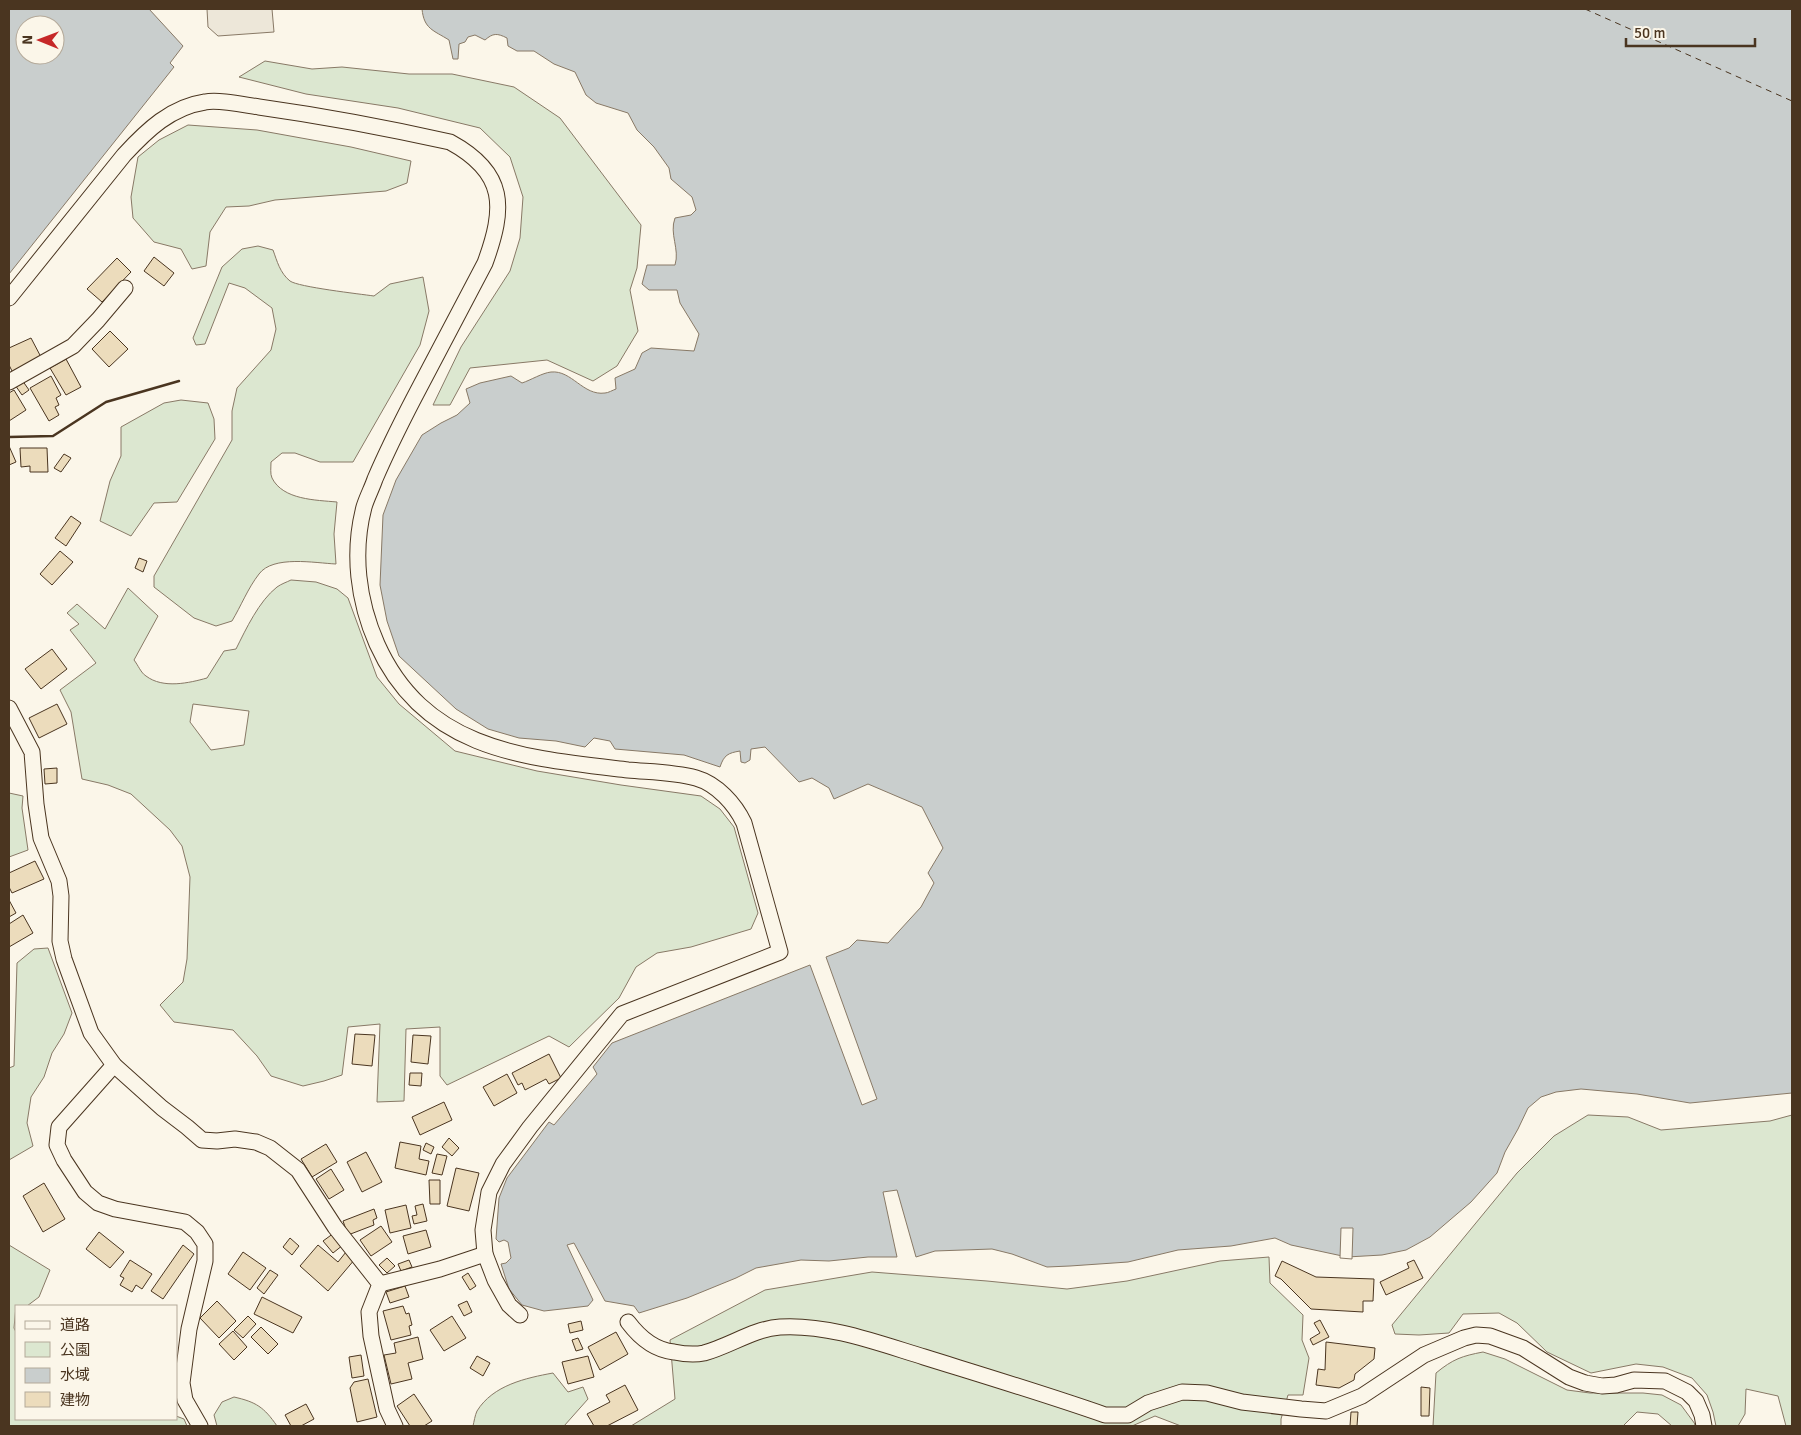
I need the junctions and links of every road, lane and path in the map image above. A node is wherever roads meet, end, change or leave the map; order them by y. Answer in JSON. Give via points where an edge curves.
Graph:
{"nodes":[{"id":1,"x":125,"y":288,"type":"dead end"},
{"id":2,"x":9,"y":298,"type":"edge"},
{"id":3,"x":9,"y":382,"type":"edge"},
{"id":4,"x":9,"y":708,"type":"edge"},
{"id":5,"x":114,"y":1065,"type":"junction"},
{"id":6,"x":485,"y":1254,"type":"junction"},
{"id":7,"x":380,"y":1284,"type":"junction"},
{"id":8,"x":520,"y":1315,"type":"dead end"},
{"id":9,"x":628,"y":1322,"type":"dead end"},
{"id":10,"x":200,"y":1426,"type":"edge"},
{"id":11,"x":395,"y":1426,"type":"edge"},
{"id":12,"x":1704,"y":1426,"type":"edge"}],
"edges":[{"from":1,"to":3,"type":"street","via":[[73,346]]},
{"from":2,"to":6,"type":"street","via":[[145,133],[162,118],[207,101],[277,110],[450,142],[468,152],[492,179],[497,195],[498,218],[485,263],[391,442],[365,505],[359,535],[359,577],[366,617],[385,661],[408,694],[426,712],[472,740],[525,756],[697,778],[718,790],[738,809],[744,823],[780,952],[622,1014],[530,1127],[495,1177],[485,1209]]},
{"from":4,"to":5,"type":"street","via":[[32,752],[41,838],[59,881],[60,941],[64,959],[91,1033]]},
{"from":5,"to":7,"type":"street","via":[[202,1140],[256,1142],[285,1159],[298,1170],[335,1227]]},
{"from":5,"to":10,"type":"street","via":[[59,1127],[57,1145],[85,1192],[98,1203],[185,1222],[205,1244],[206,1261],[189,1330],[182,1384],[185,1400]]},
{"from":6,"to":7,"type":"street"},
{"from":6,"to":8,"type":"street","via":[[509,1305]]},
{"from":7,"to":11,"type":"street","via":[[369,1312],[371,1336],[387,1409]]},
{"from":9,"to":12,"type":"street","via":[[639,1336],[651,1344],[666,1351],[691,1354],[704,1353],[778,1327],[813,1327],[872,1342],[1105,1415],[1128,1415],[1148,1403],[1182,1392],[1326,1411],[1362,1396],[1424,1355],[1464,1338],[1490,1336],[1523,1348],[1585,1382],[1602,1386],[1634,1380],[1665,1381],[1688,1392],[1696,1401]]}]}
